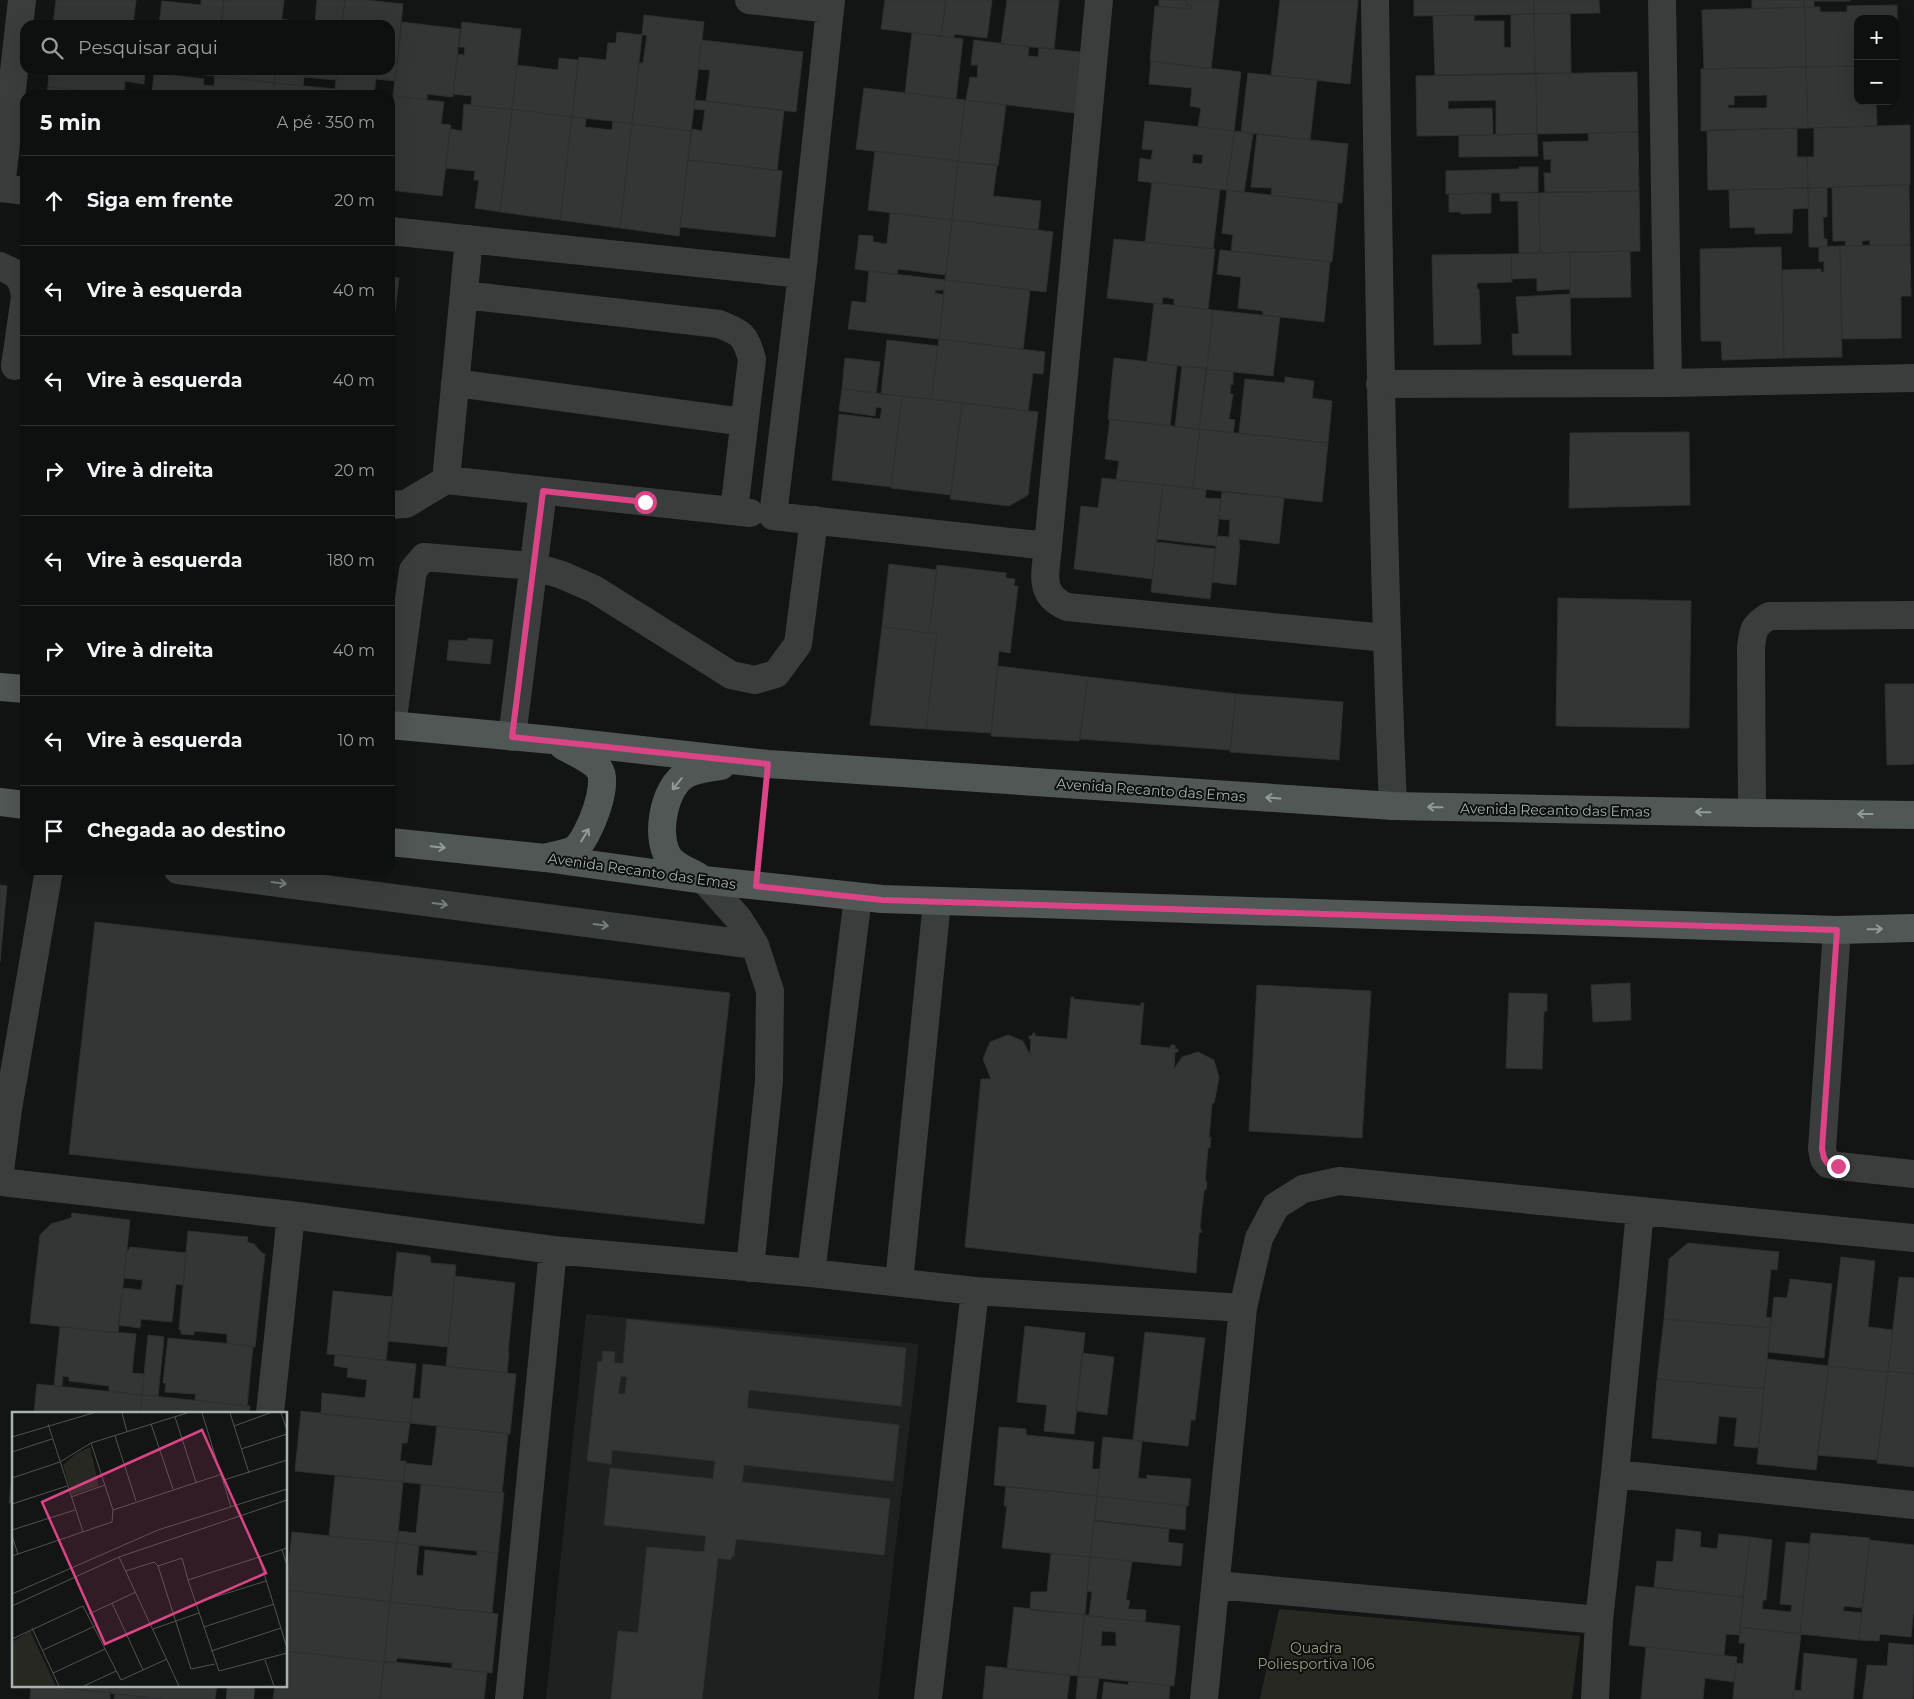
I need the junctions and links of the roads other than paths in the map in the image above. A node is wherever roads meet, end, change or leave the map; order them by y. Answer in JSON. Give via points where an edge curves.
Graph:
{"nodes":[{"id":1,"x":22,"y":0,"type":"edge"},
{"id":2,"x":748,"y":0,"type":"edge"},
{"id":3,"x":1099,"y":0,"type":"edge"},
{"id":4,"x":1375,"y":0,"type":"edge"},
{"id":5,"x":1662,"y":0,"type":"edge"},
{"id":6,"x":831,"y":5,"type":"edge"},
{"id":7,"x":21,"y":20,"type":"edge"},
{"id":8,"x":20,"y":29,"type":"edge"},
{"id":9,"x":9,"y":189,"type":"edge"},
{"id":10,"x":395,"y":232,"type":"edge"},
{"id":11,"x":469,"y":239,"type":"junction"},
{"id":12,"x":0,"y":266,"type":"edge"},
{"id":13,"x":802,"y":274,"type":"junction"},
{"id":14,"x":20,"y":279,"type":"edge"},
{"id":15,"x":464,"y":295,"type":"junction"},
{"id":16,"x":20,"y":325,"type":"edge"},
{"id":17,"x":13,"y":366,"type":"edge"},
{"id":18,"x":1914,"y":378,"type":"edge"},
{"id":19,"x":455,"y":383,"type":"junction"},
{"id":20,"x":1668,"y":383,"type":"junction"},
{"id":21,"x":1380,"y":384,"type":"junction"},
{"id":22,"x":744,"y":422,"type":"junction"},
{"id":23,"x":446,"y":480,"type":"junction"},
{"id":24,"x":543,"y":491,"type":"junction"},
{"id":25,"x":395,"y":505,"type":"edge"},
{"id":26,"x":734,"y":511,"type":"junction"},
{"id":27,"x":773,"y":516,"type":"junction"},
{"id":28,"x":814,"y":520,"type":"junction"},
{"id":29,"x":1048,"y":546,"type":"junction"},
{"id":30,"x":533,"y":566,"type":"junction"},
{"id":31,"x":1914,"y":615,"type":"edge"},
{"id":32,"x":1386,"y":638,"type":"junction"},
{"id":33,"x":0,"y":687,"type":"edge"},
{"id":34,"x":20,"y":689,"type":"edge"},
{"id":35,"x":395,"y":697,"type":"edge"},
{"id":36,"x":395,"y":725,"type":"edge"},
{"id":37,"x":512,"y":737,"type":"junction"},
{"id":38,"x":552,"y":740,"type":"junction"},
{"id":39,"x":737,"y":762,"type":"junction"},
{"id":40,"x":0,"y":802,"type":"edge"},
{"id":41,"x":20,"y":804,"type":"edge"},
{"id":42,"x":1394,"y":806,"type":"junction"},
{"id":43,"x":1752,"y":814,"type":"junction"},
{"id":44,"x":1914,"y":815,"type":"edge"},
{"id":45,"x":395,"y":843,"type":"edge"},
{"id":46,"x":545,"y":858,"type":"junction"},
{"id":47,"x":48,"y":875,"type":"edge"},
{"id":48,"x":217,"y":875,"type":"edge"},
{"id":49,"x":704,"y":880,"type":"junction"},
{"id":50,"x":858,"y":897,"type":"junction"},
{"id":51,"x":937,"y":902,"type":"junction"},
{"id":52,"x":1914,"y":928,"type":"edge"},
{"id":53,"x":1837,"y":930,"type":"junction"},
{"id":54,"x":756,"y":945,"type":"junction"},
{"id":55,"x":4,"y":1108,"type":"edge"},
{"id":56,"x":0,"y":1171,"type":"edge"},
{"id":57,"x":1914,"y":1174,"type":"edge"},
{"id":58,"x":0,"y":1182,"type":"edge"},
{"id":59,"x":1640,"y":1212,"type":"junction"},
{"id":60,"x":291,"y":1214,"type":"junction"},
{"id":61,"x":1914,"y":1238,"type":"edge"},
{"id":62,"x":553,"y":1250,"type":"junction"},
{"id":63,"x":750,"y":1268,"type":"junction"},
{"id":64,"x":811,"y":1273,"type":"junction"},
{"id":65,"x":899,"y":1282,"type":"junction"},
{"id":66,"x":975,"y":1291,"type":"junction"},
{"id":67,"x":1243,"y":1308,"type":"junction"},
{"id":68,"x":270,"y":1412,"type":"edge"},
{"id":69,"x":1615,"y":1474,"type":"junction"},
{"id":70,"x":1914,"y":1506,"type":"edge"},
{"id":71,"x":1216,"y":1585,"type":"junction"},
{"id":72,"x":1599,"y":1620,"type":"junction"},
{"id":73,"x":241,"y":1686,"type":"edge"},
{"id":74,"x":240,"y":1699,"type":"edge"},
{"id":75,"x":508,"y":1699,"type":"edge"},
{"id":76,"x":928,"y":1699,"type":"edge"},
{"id":77,"x":1204,"y":1699,"type":"edge"},
{"id":78,"x":1595,"y":1699,"type":"edge"}],
"edges":[{"from":1,"to":7,"type":"street"},
{"from":2,"to":6,"type":"street"},
{"from":3,"to":29,"type":"street"},
{"from":4,"to":21,"type":"street"},
{"from":5,"to":20,"type":"street"},
{"from":6,"to":13,"type":"street"},
{"from":8,"to":9,"type":"street"},
{"from":10,"to":11,"type":"street"},
{"from":11,"to":13,"type":"street"},
{"from":11,"to":15,"type":"street"},
{"from":12,"to":14,"type":"street"},
{"from":13,"to":27,"type":"street"},
{"from":15,"to":19,"type":"street"},
{"from":15,"to":22,"type":"street","via":[[719,324],[736,331],[747,341],[752,359]]},
{"from":16,"to":17,"type":"street"},
{"from":18,"to":20,"type":"street"},
{"from":19,"to":22,"type":"street"},
{"from":19,"to":23,"type":"street"},
{"from":20,"to":21,"type":"street"},
{"from":21,"to":32,"type":"street"},
{"from":22,"to":26,"type":"street"},
{"from":23,"to":24,"type":"street"},
{"from":23,"to":25,"type":"street","via":[[406,504]]},
{"from":24,"to":26,"type":"street"},
{"from":24,"to":30,"type":"street"},
{"from":26,"to":27,"type":"street"},
{"from":27,"to":28,"type":"street"},
{"from":28,"to":29,"type":"street"},
{"from":28,"to":30,"type":"street","via":[[798,644],[776,674],[755,680],[731,675],[594,589]]},
{"from":29,"to":32,"type":"street","via":[[1047,592],[1057,603],[1067,607]]},
{"from":30,"to":35,"type":"street","via":[[424,557],[413,570]]},
{"from":30,"to":37,"type":"street"},
{"from":31,"to":43,"type":"street","via":[[1769,616],[1758,623],[1751,648]]},
{"from":32,"to":42,"type":"street"},
{"from":33,"to":34,"type":"main road"},
{"from":36,"to":37,"type":"main road","name":"Avenida Recanto das Emas"},
{"from":37,"to":38,"type":"main road","name":"Avenida Recanto das Emas"},
{"from":38,"to":39,"type":"main road","name":"Avenida Recanto das Emas"},
{"from":46,"to":38,"type":"main road","one_way":true,"via":[[576,849],[589,829],[602,782],[600,771],[592,762]]},
{"from":42,"to":39,"type":"main road","name":"Avenida Recanto das Emas","one_way":true},
{"from":39,"to":49,"type":"main road","one_way":true,"via":[[686,774],[667,798],[662,838],[666,852],[672,861]]},
{"from":40,"to":41,"type":"main road"},
{"from":43,"to":42,"type":"main road","name":"Avenida Recanto das Emas","one_way":true},
{"from":44,"to":43,"type":"main road","name":"Avenida Recanto das Emas","one_way":true},
{"from":45,"to":46,"type":"main road","name":"Avenida Recanto das Emas","one_way":true},
{"from":46,"to":49,"type":"main road","name":"Avenida Recanto das Emas"},
{"from":47,"to":55,"type":"street"},
{"from":48,"to":54,"type":"street","one_way":true},
{"from":49,"to":50,"type":"main road","name":"Avenida Recanto das Emas"},
{"from":49,"to":54,"type":"street","via":[[738,918]]},
{"from":50,"to":51,"type":"main road","name":"Avenida Recanto das Emas"},
{"from":50,"to":64,"type":"street"},
{"from":51,"to":53,"type":"main road","name":"Avenida Recanto das Emas"},
{"from":51,"to":65,"type":"street"},
{"from":53,"to":52,"type":"main road","name":"Avenida Recanto das Emas","one_way":true},
{"from":53,"to":57,"type":"street","via":[[1822,1149],[1824,1158],[1828,1164],[1838,1166]]},
{"from":54,"to":63,"type":"street","via":[[770,991],[769,1081]]},
{"from":55,"to":56,"type":"street"},
{"from":58,"to":60,"type":"street"},
{"from":59,"to":61,"type":"street"},
{"from":59,"to":67,"type":"street","via":[[1339,1181],[1303,1189],[1276,1206],[1259,1238]]},
{"from":59,"to":69,"type":"street"},
{"from":60,"to":62,"type":"street"},
{"from":60,"to":68,"type":"street"},
{"from":62,"to":63,"type":"street"},
{"from":62,"to":75,"type":"street"},
{"from":63,"to":64,"type":"street"},
{"from":64,"to":65,"type":"street"},
{"from":65,"to":66,"type":"street"},
{"from":66,"to":67,"type":"street"},
{"from":66,"to":76,"type":"street"},
{"from":67,"to":71,"type":"street"},
{"from":69,"to":70,"type":"street"},
{"from":69,"to":72,"type":"street"},
{"from":71,"to":72,"type":"street"},
{"from":71,"to":77,"type":"street"},
{"from":72,"to":78,"type":"street"},
{"from":73,"to":74,"type":"street"}]}
